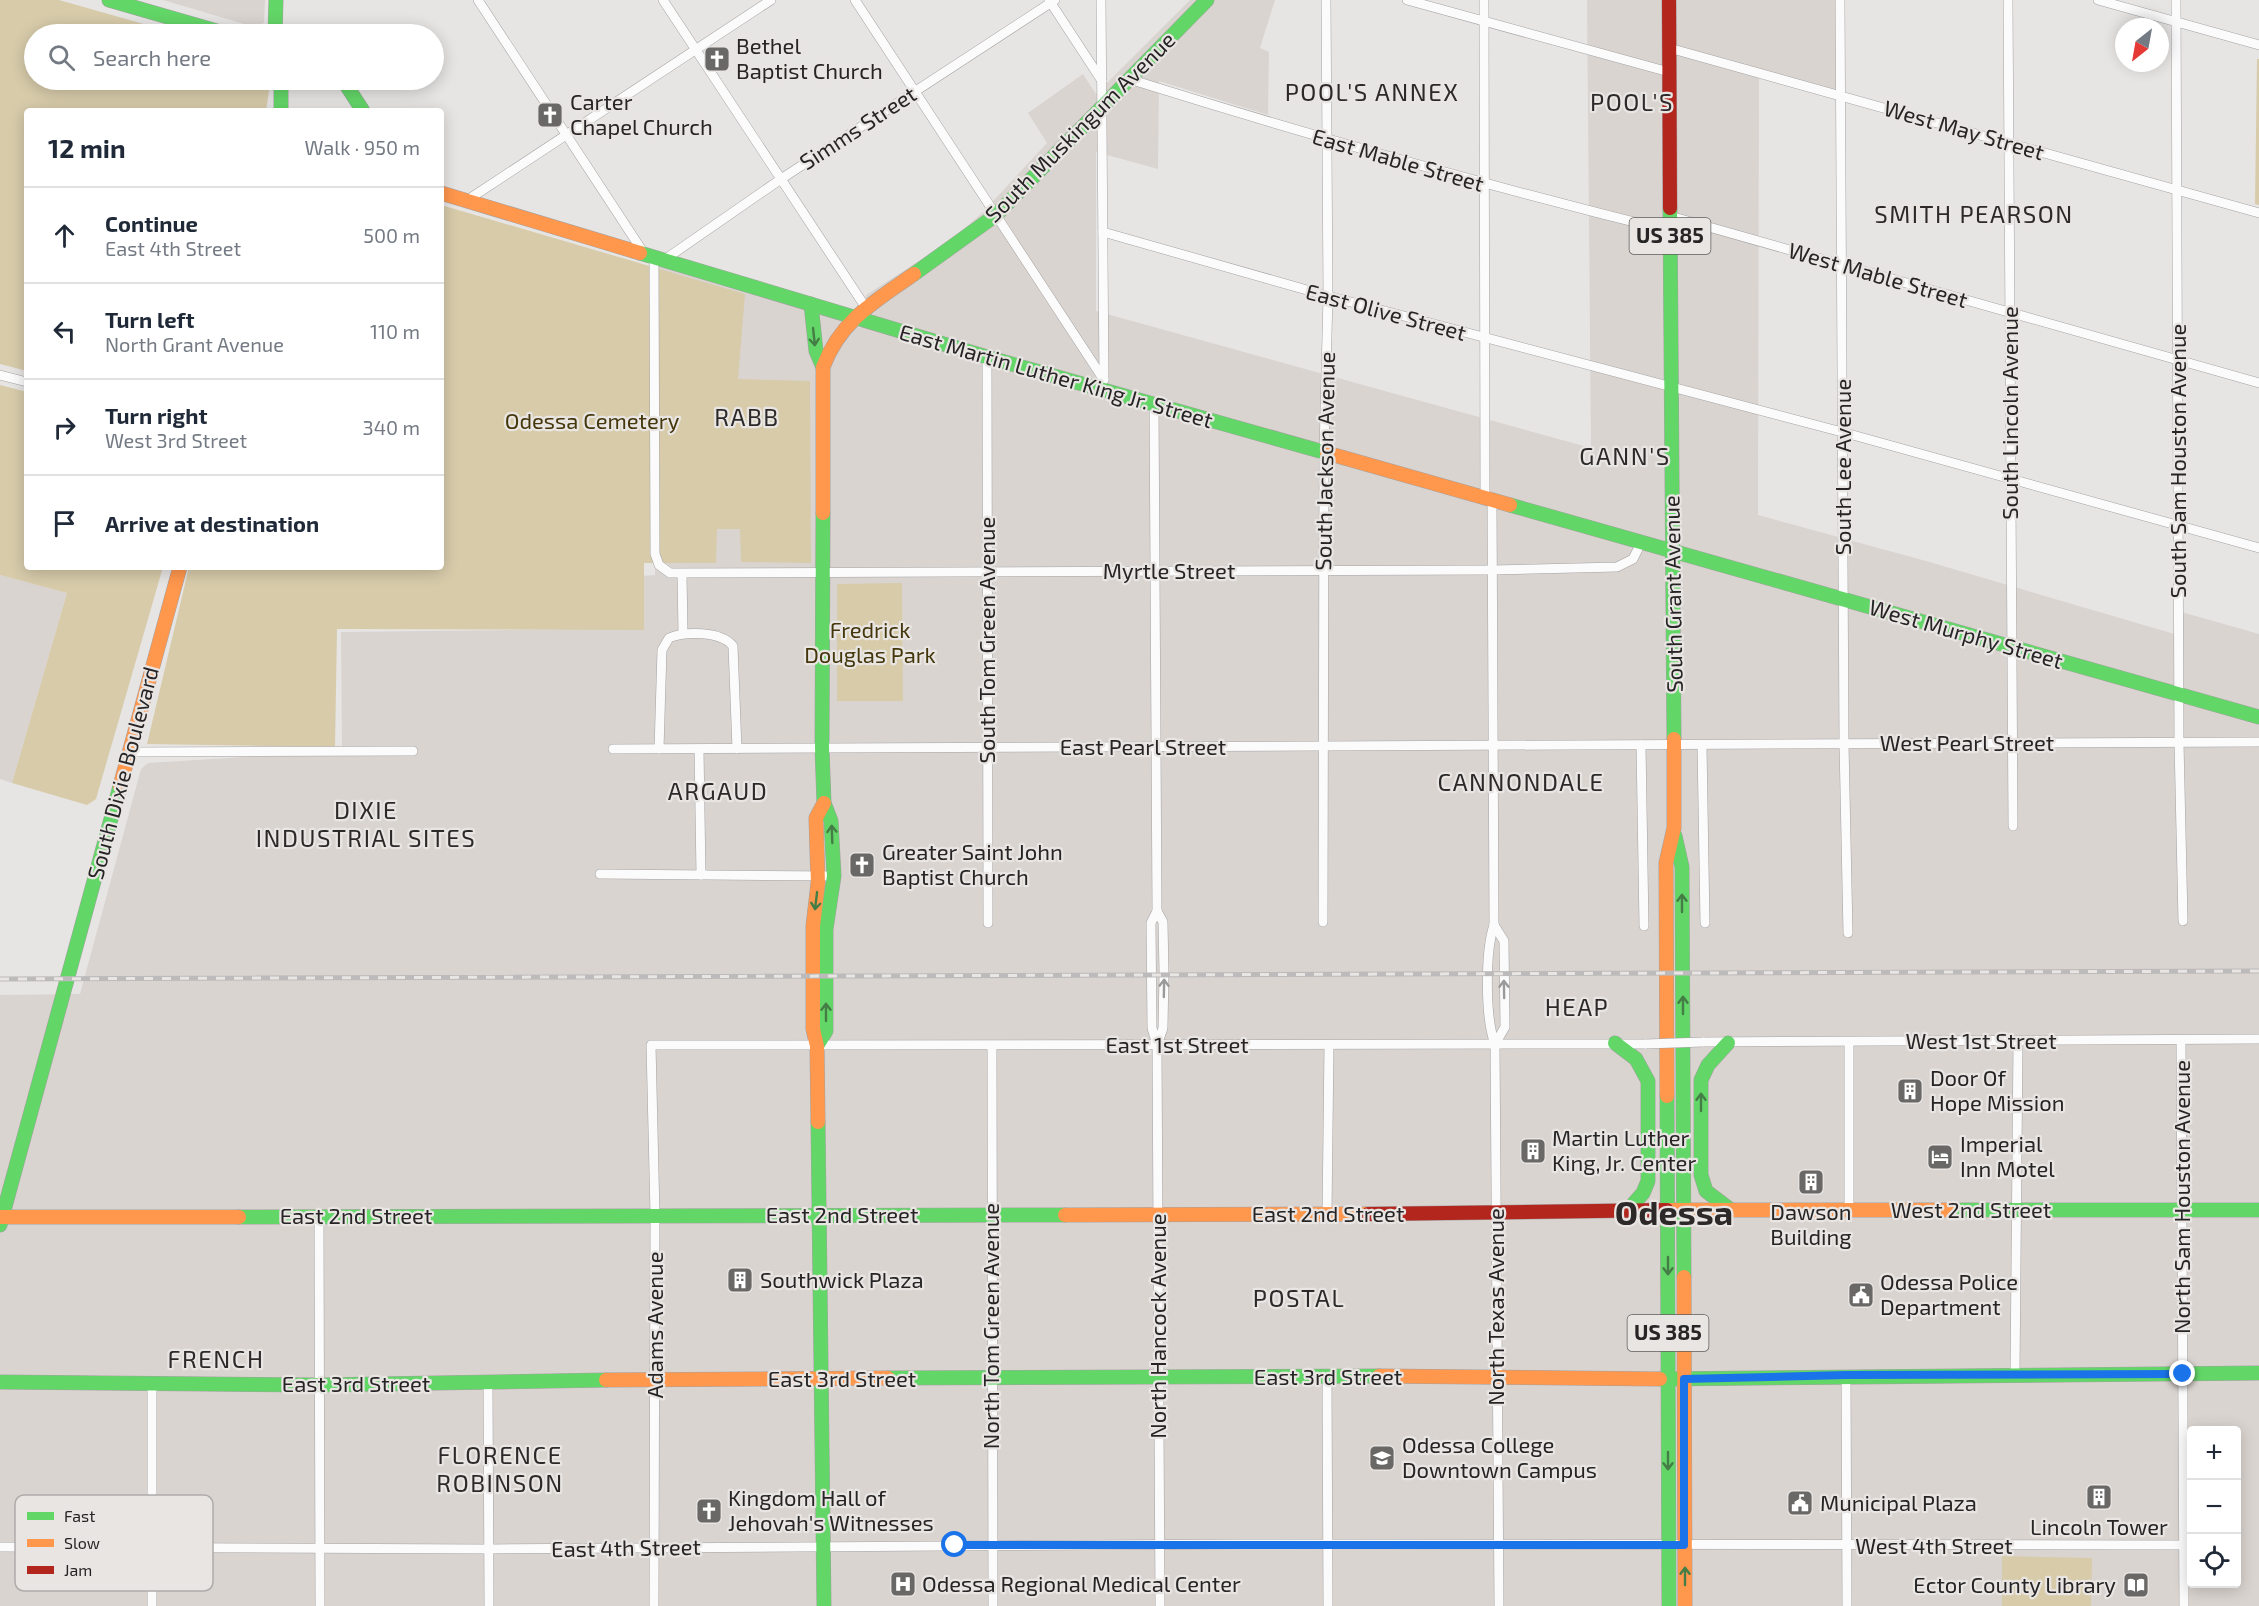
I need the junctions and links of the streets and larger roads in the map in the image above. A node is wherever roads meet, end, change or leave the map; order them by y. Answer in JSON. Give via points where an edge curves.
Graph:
{"nodes":[{"id":1,"x":109,"y":0,"type":"edge"},
{"id":2,"x":276,"y":0,"type":"edge"},
{"id":3,"x":478,"y":0,"type":"edge"},
{"id":4,"x":663,"y":0,"type":"edge"},
{"id":5,"x":771,"y":0,"type":"edge"},
{"id":6,"x":855,"y":0,"type":"edge"},
{"id":7,"x":1101,"y":0,"type":"edge"},
{"id":8,"x":1207,"y":0,"type":"edge"},
{"id":9,"x":1326,"y":0,"type":"edge"},
{"id":10,"x":1407,"y":0,"type":"edge"},
{"id":11,"x":1485,"y":0,"type":"edge"},
{"id":12,"x":1669,"y":0,"type":"edge"},
{"id":13,"x":1840,"y":0,"type":"edge"},
{"id":14,"x":2008,"y":0,"type":"edge"},
{"id":15,"x":2098,"y":0,"type":"edge"},
{"id":16,"x":2176,"y":0,"type":"edge"},
{"id":17,"x":1052,"y":1,"type":"edge"},
{"id":18,"x":1485,"y":21,"type":"junction"},
{"id":19,"x":2176,"y":21,"type":"junction"},
{"id":20,"x":192,"y":24,"type":"edge"},
{"id":21,"x":275,"y":24,"type":"edge"},
{"id":22,"x":2259,"y":45,"type":"edge"},
{"id":23,"x":1670,"y":48,"type":"junction"},
{"id":24,"x":696,"y":50,"type":"junction"},
{"id":25,"x":1670,"y":72,"type":"junction"},
{"id":26,"x":1129,"y":79,"type":"junction"},
{"id":27,"x":1102,"y":81,"type":"junction"},
{"id":28,"x":282,"y":90,"type":"edge"},
{"id":29,"x":349,"y":90,"type":"edge"},
{"id":30,"x":915,"y":92,"type":"junction"},
{"id":31,"x":1841,"y":96,"type":"junction"},
{"id":32,"x":1102,"y":107,"type":"junction"},
{"id":33,"x":281,"y":108,"type":"edge"},
{"id":34,"x":361,"y":108,"type":"edge"},
{"id":35,"x":566,"y":135,"type":"junction"},
{"id":36,"x":1325,"y":140,"type":"junction"},
{"id":37,"x":2009,"y":143,"type":"junction"},
{"id":38,"x":781,"y":178,"type":"junction"},
{"id":39,"x":1485,"y":185,"type":"junction"},
{"id":40,"x":2177,"y":190,"type":"junction"},
{"id":41,"x":444,"y":194,"type":"edge"},
{"id":42,"x":466,"y":201,"type":"junction"},
{"id":43,"x":2259,"y":213,"type":"edge"},
{"id":44,"x":996,"y":215,"type":"junction"},
{"id":45,"x":1670,"y":216,"type":"junction"},
{"id":46,"x":1670,"y":231,"type":"junction"},
{"id":47,"x":1103,"y":232,"type":"junction"},
{"id":48,"x":654,"y":257,"type":"junction"},
{"id":49,"x":1842,"y":265,"type":"junction"},
{"id":50,"x":1328,"y":296,"type":"junction"},
{"id":51,"x":811,"y":304,"type":"junction"},
{"id":52,"x":866,"y":308,"type":"junction"},
{"id":53,"x":2010,"y":312,"type":"junction"},
{"id":54,"x":853,"y":317,"type":"junction"},
{"id":55,"x":1485,"y":339,"type":"junction"},
{"id":56,"x":987,"y":357,"type":"junction"},
{"id":57,"x":2177,"y":360,"type":"junction"},
{"id":58,"x":823,"y":367,"type":"junction"},
{"id":59,"x":0,"y":375,"type":"edge"},
{"id":60,"x":24,"y":381,"type":"edge"},
{"id":61,"x":2259,"y":383,"type":"edge"},
{"id":62,"x":1104,"y":385,"type":"junction"},
{"id":63,"x":1670,"y":386,"type":"junction"},
{"id":64,"x":1154,"y":404,"type":"junction"},
{"id":65,"x":1842,"y":432,"type":"junction"},
{"id":66,"x":1324,"y":452,"type":"junction"},
{"id":67,"x":2011,"y":479,"type":"junction"},
{"id":68,"x":1488,"y":498,"type":"junction"},
{"id":69,"x":2178,"y":525,"type":"junction"},
{"id":70,"x":1642,"y":542,"type":"junction"},
{"id":71,"x":2259,"y":548,"type":"edge"},
{"id":72,"x":1672,"y":551,"type":"junction"},
{"id":73,"x":179,"y":570,"type":"edge"},
{"id":74,"x":1492,"y":570,"type":"junction"},
{"id":75,"x":1155,"y":571,"type":"junction"},
{"id":76,"x":1324,"y":571,"type":"junction"},
{"id":77,"x":821,"y":572,"type":"junction"},
{"id":78,"x":987,"y":572,"type":"junction"},
{"id":79,"x":682,"y":574,"type":"junction"},
{"id":80,"x":1844,"y":599,"type":"junction"},
{"id":81,"x":683,"y":633,"type":"junction"},
{"id":82,"x":2012,"y":647,"type":"junction"},
{"id":83,"x":2178,"y":694,"type":"junction"},
{"id":84,"x":2259,"y":717,"type":"edge"},
{"id":85,"x":2179,"y":742,"type":"junction"},
{"id":86,"x":2259,"y":742,"type":"edge"},
{"id":87,"x":2012,"y":743,"type":"junction"},
{"id":88,"x":1844,"y":744,"type":"junction"},
{"id":89,"x":1641,"y":745,"type":"junction"},
{"id":90,"x":1674,"y":745,"type":"junction"},
{"id":91,"x":1702,"y":745,"type":"junction"},
{"id":92,"x":1324,"y":746,"type":"junction"},
{"id":93,"x":1493,"y":746,"type":"junction"},
{"id":94,"x":1156,"y":747,"type":"junction"},
{"id":95,"x":822,"y":748,"type":"junction"},
{"id":96,"x":988,"y":748,"type":"junction"},
{"id":97,"x":612,"y":749,"type":"dead end"},
{"id":98,"x":659,"y":749,"type":"junction"},
{"id":99,"x":699,"y":749,"type":"junction"},
{"id":100,"x":737,"y":749,"type":"junction"},
{"id":101,"x":413,"y":751,"type":"dead end"},
{"id":102,"x":128,"y":752,"type":"junction"},
{"id":103,"x":824,"y":803,"type":"junction"},
{"id":104,"x":2013,"y":826,"type":"dead end"},
{"id":105,"x":1674,"y":828,"type":"junction"},
{"id":106,"x":600,"y":874,"type":"dead end"},
{"id":107,"x":700,"y":875,"type":"junction"},
{"id":108,"x":817,"y":875,"type":"junction"},
{"id":109,"x":834,"y":876,"type":"junction"},
{"id":110,"x":2183,"y":921,"type":"dead end"},
{"id":111,"x":1323,"y":922,"type":"dead end"},
{"id":112,"x":988,"y":923,"type":"dead end"},
{"id":113,"x":1705,"y":923,"type":"dead end"},
{"id":114,"x":1494,"y":926,"type":"junction"},
{"id":115,"x":1644,"y":926,"type":"dead end"},
{"id":116,"x":1848,"y":933,"type":"dead end"},
{"id":117,"x":820,"y":976,"type":"junction"},
{"id":118,"x":2259,"y":1039,"type":"edge"},
{"id":119,"x":2181,"y":1040,"type":"junction"},
{"id":120,"x":2018,"y":1041,"type":"junction"},
{"id":121,"x":1703,"y":1042,"type":"joint"},
{"id":122,"x":1849,"y":1042,"type":"junction"},
{"id":123,"x":1615,"y":1043,"type":"junction"},
{"id":124,"x":1728,"y":1043,"type":"junction"},
{"id":125,"x":1495,"y":1044,"type":"junction"},
{"id":126,"x":651,"y":1045,"type":"joint"},
{"id":127,"x":1157,"y":1045,"type":"junction"},
{"id":128,"x":1329,"y":1045,"type":"junction"},
{"id":129,"x":817,"y":1046,"type":"junction"},
{"id":130,"x":992,"y":1046,"type":"junction"},
{"id":131,"x":1849,"y":1209,"type":"junction"},
{"id":132,"x":1628,"y":1210,"type":"junction"},
{"id":133,"x":1668,"y":1210,"type":"junction"},
{"id":134,"x":1731,"y":1210,"type":"junction"},
{"id":135,"x":2015,"y":1210,"type":"junction"},
{"id":136,"x":2259,"y":1210,"type":"edge"},
{"id":137,"x":1684,"y":1211,"type":"junction"},
{"id":138,"x":2183,"y":1211,"type":"junction"},
{"id":139,"x":1496,"y":1212,"type":"junction"},
{"id":140,"x":819,"y":1214,"type":"junction"},
{"id":141,"x":990,"y":1214,"type":"junction"},
{"id":142,"x":1158,"y":1214,"type":"junction"},
{"id":143,"x":655,"y":1215,"type":"junction"},
{"id":144,"x":1327,"y":1215,"type":"junction"},
{"id":145,"x":319,"y":1216,"type":"junction"},
{"id":146,"x":1,"y":1220,"type":"edge"},
{"id":147,"x":2259,"y":1373,"type":"edge"},
{"id":148,"x":2015,"y":1374,"type":"junction"},
{"id":149,"x":2183,"y":1374,"type":"junction"},
{"id":150,"x":1846,"y":1375,"type":"junction"},
{"id":151,"x":1497,"y":1376,"type":"junction"},
{"id":152,"x":1159,"y":1377,"type":"junction"},
{"id":153,"x":1327,"y":1377,"type":"junction"},
{"id":154,"x":992,"y":1378,"type":"junction"},
{"id":155,"x":654,"y":1379,"type":"junction"},
{"id":156,"x":823,"y":1379,"type":"junction"},
{"id":157,"x":1668,"y":1379,"type":"junction"},
{"id":158,"x":1684,"y":1379,"type":"junction"},
{"id":159,"x":488,"y":1382,"type":"junction"},
{"id":160,"x":0,"y":1383,"type":"edge"},
{"id":161,"x":153,"y":1383,"type":"junction"},
{"id":162,"x":319,"y":1384,"type":"junction"},
{"id":163,"x":152,"y":1495,"type":"edge"},
{"id":164,"x":993,"y":1545,"type":"junction"},
{"id":165,"x":1160,"y":1545,"type":"junction"},
{"id":166,"x":1328,"y":1545,"type":"junction"},
{"id":167,"x":1498,"y":1545,"type":"junction"},
{"id":168,"x":1669,"y":1545,"type":"junction"},
{"id":169,"x":1684,"y":1545,"type":"junction"},
{"id":170,"x":2184,"y":1545,"type":"junction"},
{"id":171,"x":320,"y":1546,"type":"junction"},
{"id":172,"x":823,"y":1546,"type":"junction"},
{"id":173,"x":1846,"y":1546,"type":"junction"},
{"id":174,"x":213,"y":1547,"type":"edge"},
{"id":175,"x":654,"y":1548,"type":"junction"},
{"id":176,"x":489,"y":1549,"type":"junction"},
{"id":177,"x":320,"y":1606,"type":"edge"},
{"id":178,"x":489,"y":1606,"type":"edge"},
{"id":179,"x":654,"y":1606,"type":"edge"},
{"id":180,"x":824,"y":1606,"type":"edge"},
{"id":181,"x":993,"y":1606,"type":"edge"},
{"id":182,"x":1160,"y":1606,"type":"edge"},
{"id":183,"x":1328,"y":1606,"type":"edge"},
{"id":184,"x":1499,"y":1606,"type":"edge"},
{"id":185,"x":1669,"y":1606,"type":"edge"},
{"id":186,"x":1685,"y":1606,"type":"edge"},
{"id":187,"x":1847,"y":1606,"type":"edge"},
{"id":188,"x":2184,"y":1606,"type":"edge"}],
"edges":[{"from":1,"to":20,"type":"street"},
{"from":2,"to":21,"type":"street"},
{"from":3,"to":35,"type":"street"},
{"from":4,"to":24,"type":"street"},
{"from":5,"to":24,"type":"street"},
{"from":6,"to":30,"type":"street"},
{"from":7,"to":27,"type":"street"},
{"from":8,"to":26,"type":"street","name":"South Muskingum Avenue"},
{"from":9,"to":36,"type":"street","name":"South Jackson Avenue"},
{"from":10,"to":18,"type":"street"},
{"from":11,"to":18,"type":"street"},
{"from":12,"to":23,"type":"street","name":"South Grant Avenue","number":"US 385"},
{"from":13,"to":31,"type":"street","name":"South Lee Avenue"},
{"from":14,"to":37,"type":"street","name":"South Lincoln Avenue"},
{"from":15,"to":19,"type":"street"},
{"from":16,"to":19,"type":"street","name":"South Sam Houston Avenue"},
{"from":17,"to":27,"type":"street"},
{"from":17,"to":30,"type":"street","name":"Simms Street"},
{"from":18,"to":25,"type":"street"},
{"from":18,"to":39,"type":"street"},
{"from":19,"to":22,"type":"street"},
{"from":19,"to":40,"type":"street","name":"South Sam Houston Avenue"},
{"from":23,"to":25,"type":"street","name":"South Grant Avenue","number":"US 385"},
{"from":23,"to":31,"type":"street","name":"West May Street"},
{"from":24,"to":35,"type":"street"},
{"from":24,"to":38,"type":"street"},
{"from":25,"to":45,"type":"street","name":"South Grant Avenue","number":"US 385"},
{"from":26,"to":32,"type":"street","name":"South Muskingum Avenue"},
{"from":26,"to":36,"type":"street","name":"East Mable Street"},
{"from":27,"to":32,"type":"street"},
{"from":28,"to":33,"type":"street"},
{"from":29,"to":34,"type":"street"},
{"from":30,"to":38,"type":"street","name":"Simms Street"},
{"from":30,"to":44,"type":"street"},
{"from":31,"to":37,"type":"street","name":"West May Street"},
{"from":31,"to":49,"type":"street","name":"South Lee Avenue"},
{"from":32,"to":44,"type":"street","name":"South Muskingum Avenue"},
{"from":32,"to":47,"type":"street"},
{"from":35,"to":42,"type":"street"},
{"from":35,"to":48,"type":"street"},
{"from":36,"to":39,"type":"street","name":"East Mable Street"},
{"from":36,"to":50,"type":"street","name":"South Jackson Avenue"},
{"from":37,"to":40,"type":"street","name":"West May Street"},
{"from":37,"to":53,"type":"street","name":"South Lincoln Avenue"},
{"from":38,"to":48,"type":"street","name":"Simms Street"},
{"from":38,"to":52,"type":"street"},
{"from":39,"to":46,"type":"street","name":"East Mable Street"},
{"from":39,"to":55,"type":"street"},
{"from":40,"to":43,"type":"street","name":"West May Street"},
{"from":40,"to":57,"type":"street","name":"South Sam Houston Avenue"},
{"from":41,"to":42,"type":"street","name":"East Martin Luther King Jr. Street"},
{"from":42,"to":48,"type":"street","name":"East Martin Luther King Jr. Street"},
{"from":44,"to":52,"type":"street","name":"South Muskingum Avenue"},
{"from":44,"to":62,"type":"street"},
{"from":45,"to":46,"type":"street","name":"South Grant Avenue","number":"US 385"},
{"from":45,"to":49,"type":"street","name":"West Mable Street"},
{"from":46,"to":63,"type":"street","name":"South Grant Avenue","number":"US 385"},
{"from":47,"to":50,"type":"street","name":"East Olive Street"},
{"from":47,"to":62,"type":"street"},
{"from":48,"to":51,"type":"street","name":"East Martin Luther King Jr. Street"},
{"from":48,"to":79,"type":"street","via":[[655,554],[664,570]]},
{"from":49,"to":53,"type":"street","name":"West Mable Street"},
{"from":49,"to":65,"type":"street","name":"South Lee Avenue"},
{"from":50,"to":55,"type":"street","name":"East Olive Street"},
{"from":50,"to":66,"type":"street","name":"South Jackson Avenue"},
{"from":51,"to":54,"type":"street","name":"East Martin Luther King Jr. Street"},
{"from":51,"to":58,"type":"street","one_way":true,"via":[[816,351]]},
{"from":52,"to":54,"type":"street","name":"South Muskingum Avenue"},
{"from":53,"to":57,"type":"street","name":"West Mable Street"},
{"from":53,"to":67,"type":"street","name":"South Lincoln Avenue"},
{"from":54,"to":56,"type":"street","name":"East Martin Luther King Jr. Street"},
{"from":54,"to":58,"type":"street","name":"South Muskingum Avenue","via":[[831,346]]},
{"from":55,"to":63,"type":"street","name":"East Olive Street"},
{"from":55,"to":68,"type":"street"},
{"from":56,"to":62,"type":"street","name":"East Martin Luther King Jr. Street"},
{"from":56,"to":78,"type":"street","name":"South Tom Green Avenue"},
{"from":57,"to":61,"type":"street","name":"West Mable Street"},
{"from":57,"to":69,"type":"street","name":"South Sam Houston Avenue"},
{"from":58,"to":77,"type":"street","name":"South Muskingum Avenue"},
{"from":59,"to":60,"type":"street"},
{"from":62,"to":64,"type":"street","name":"East Martin Luther King Jr. Street"},
{"from":63,"to":65,"type":"street","name":"East Olive Street"},
{"from":63,"to":72,"type":"street","name":"South Grant Avenue","number":"US 385"},
{"from":64,"to":66,"type":"street","name":"East Martin Luther King Jr. Street"},
{"from":64,"to":75,"type":"street","name":"North Hancock Avenue"},
{"from":65,"to":67,"type":"street","name":"East Olive Street"},
{"from":65,"to":80,"type":"street","name":"South Lee Avenue"},
{"from":66,"to":68,"type":"street","name":"East Martin Luther King Jr. Street"},
{"from":66,"to":76,"type":"street","name":"South Jackson Avenue"},
{"from":67,"to":69,"type":"street","name":"East Olive Street"},
{"from":67,"to":82,"type":"street","name":"South Lincoln Avenue"},
{"from":68,"to":70,"type":"street","name":"East Martin Luther King Jr. Street"},
{"from":68,"to":74,"type":"street"},
{"from":69,"to":71,"type":"street","name":"East Olive Street"},
{"from":69,"to":83,"type":"street","name":"South Sam Houston Avenue"},
{"from":70,"to":72,"type":"street","name":"East Martin Luther King Jr. Street"},
{"from":70,"to":74,"type":"street","name":"Myrtle Street","via":[[1633,559],[1617,567]]},
{"from":72,"to":80,"type":"street","name":"West Murphy Street"},
{"from":72,"to":90,"type":"street","name":"South Grant Avenue","number":"US 385"},
{"from":73,"to":102,"type":"street","name":"South Dixie Boulevard"},
{"from":74,"to":76,"type":"street","name":"Myrtle Street"},
{"from":74,"to":93,"type":"street"},
{"from":75,"to":76,"type":"street","name":"Myrtle Street"},
{"from":75,"to":78,"type":"street","name":"Myrtle Street"},
{"from":75,"to":94,"type":"street","name":"North Hancock Avenue"},
{"from":76,"to":92,"type":"street","name":"South Jackson Avenue"},
{"from":77,"to":78,"type":"street","name":"Myrtle Street"},
{"from":77,"to":79,"type":"street","name":"Myrtle Street"},
{"from":77,"to":95,"type":"street","name":"South Muskingum Avenue"},
{"from":78,"to":96,"type":"street","name":"South Tom Green Avenue"},
{"from":79,"to":81,"type":"street"},
{"from":80,"to":82,"type":"street","name":"West Murphy Street"},
{"from":80,"to":88,"type":"street","name":"South Lee Avenue"},
{"from":81,"to":98,"type":"street","via":[[669,638],[662,650]]},
{"from":81,"to":100,"type":"street","via":[[724,638],[733,646]]},
{"from":82,"to":83,"type":"street","name":"West Murphy Street"},
{"from":82,"to":87,"type":"street","name":"South Lincoln Avenue"},
{"from":83,"to":84,"type":"street","name":"West Murphy Street"},
{"from":83,"to":85,"type":"street","name":"South Sam Houston Avenue"},
{"from":85,"to":86,"type":"street","name":"West Pearl Street"},
{"from":85,"to":87,"type":"street","name":"West Pearl Street"},
{"from":85,"to":110,"type":"street","name":"South Sam Houston Avenue"},
{"from":87,"to":88,"type":"street","name":"West Pearl Street"},
{"from":87,"to":104,"type":"street","name":"South Lincoln Avenue"},
{"from":88,"to":91,"type":"street","name":"West Pearl Street"},
{"from":88,"to":116,"type":"street","name":"South Lee Avenue"},
{"from":89,"to":90,"type":"street","name":"East Pearl Street"},
{"from":89,"to":93,"type":"street","name":"East Pearl Street"},
{"from":89,"to":115,"type":"street"},
{"from":90,"to":91,"type":"street","name":"West Pearl Street"},
{"from":90,"to":105,"type":"street","name":"South Grant Avenue","number":"US 385"},
{"from":91,"to":113,"type":"street"},
{"from":92,"to":93,"type":"street","name":"East Pearl Street"},
{"from":92,"to":94,"type":"street","name":"East Pearl Street"},
{"from":92,"to":111,"type":"street","name":"South Jackson Avenue"},
{"from":93,"to":114,"type":"street"},
{"from":94,"to":96,"type":"street","name":"East Pearl Street"},
{"from":94,"to":127,"type":"street","name":"North Hancock Avenue","via":[[1156,911],[1163,922],[1164,973],[1164,1028]]},
{"from":95,"to":96,"type":"street","name":"East Pearl Street"},
{"from":95,"to":100,"type":"street","name":"East Pearl Street"},
{"from":95,"to":103,"type":"street","name":"South Muskingum Avenue"},
{"from":96,"to":112,"type":"street","name":"South Tom Green Avenue"},
{"from":97,"to":98,"type":"street","name":"East Pearl Street"},
{"from":98,"to":99,"type":"street","name":"East Pearl Street"},
{"from":99,"to":100,"type":"street","name":"East Pearl Street"},
{"from":99,"to":107,"type":"street"},
{"from":101,"to":102,"type":"street"},
{"from":102,"to":146,"type":"street","name":"South Dixie Boulevard"},
{"from":103,"to":108,"type":"street","name":"South Muskingum Avenue","via":[[816,818]]},
{"from":109,"to":103,"type":"street","name":"South Muskingum Avenue","one_way":true,"via":[[831,821]]},
{"from":105,"to":133,"type":"street","name":"South Grant Avenue","number":"US 385","via":[[1666,863]]},
{"from":137,"to":105,"type":"street","name":"South Grant Avenue","number":"US 385","one_way":true,"via":[[1682,867]]},
{"from":106,"to":107,"type":"street"},
{"from":107,"to":108,"type":"street"},
{"from":108,"to":109,"type":"street"},
{"from":108,"to":117,"type":"street","name":"South Muskingum Avenue","one_way":true,"via":[[813,926]]},
{"from":109,"to":117,"type":"street","name":"South Muskingum Avenue"},
{"from":114,"to":125,"type":"street","via":[[1489,941],[1489,1027]]},
{"from":125,"to":114,"type":"street","one_way":true,"via":[[1505,1027],[1504,941]]},
{"from":117,"to":129,"type":"street","via":[[813,1029]]},
{"from":118,"to":119,"type":"street","name":"West 1st Street"},
{"from":119,"to":120,"type":"street","name":"West 1st Street"},
{"from":119,"to":138,"type":"street","name":"North Sam Houston Avenue"},
{"from":120,"to":122,"type":"street","name":"West 1st Street"},
{"from":120,"to":135,"type":"street"},
{"from":121,"to":123,"type":"street","name":"East 1st Street","bridge":true},
{"from":121,"to":124,"type":"street","name":"West 1st Street"},
{"from":122,"to":124,"type":"street","name":"West 1st Street"},
{"from":122,"to":131,"type":"street"},
{"from":123,"to":125,"type":"street","name":"East 1st Street"},
{"from":123,"to":132,"type":"street","via":[[1641,1064],[1648,1088],[1648,1181]]},
{"from":134,"to":124,"type":"street","one_way":true,"via":[[1706,1191],[1701,1175],[1702,1076]]},
{"from":125,"to":128,"type":"street","name":"East 1st Street"},
{"from":125,"to":139,"type":"street","name":"North Texas Avenue"},
{"from":126,"to":129,"type":"street","name":"East 1st Street"},
{"from":126,"to":143,"type":"street","name":"Adams Avenue"},
{"from":127,"to":128,"type":"street","name":"East 1st Street"},
{"from":127,"to":130,"type":"street","name":"East 1st Street"},
{"from":127,"to":142,"type":"street","name":"North Hancock Avenue"},
{"from":128,"to":144,"type":"street"},
{"from":129,"to":130,"type":"street","name":"East 1st Street"},
{"from":129,"to":140,"type":"street"},
{"from":130,"to":141,"type":"street","name":"North Tom Green Avenue"},
{"from":131,"to":134,"type":"street","name":"West 2nd Street"},
{"from":131,"to":135,"type":"street","name":"West 2nd Street"},
{"from":132,"to":133,"type":"street","name":"East 2nd Street"},
{"from":132,"to":139,"type":"street","name":"East 2nd Street"},
{"from":133,"to":137,"type":"street","name":"East 2nd Street"},
{"from":133,"to":157,"type":"street","number":"US 385","one_way":true},
{"from":134,"to":137,"type":"street","name":"West 2nd Street"},
{"from":135,"to":138,"type":"street","name":"West 2nd Street"},
{"from":135,"to":148,"type":"street"},
{"from":136,"to":138,"type":"street","name":"West 2nd Street"},
{"from":137,"to":158,"type":"street","number":"US 385"},
{"from":138,"to":149,"type":"street","name":"North Sam Houston Avenue"},
{"from":139,"to":144,"type":"street","name":"East 2nd Street"},
{"from":139,"to":151,"type":"street","name":"North Texas Avenue"},
{"from":140,"to":141,"type":"street","name":"East 2nd Street"},
{"from":140,"to":143,"type":"street","name":"East 2nd Street"},
{"from":140,"to":156,"type":"street"},
{"from":141,"to":142,"type":"street","name":"East 2nd Street"},
{"from":141,"to":154,"type":"street","name":"North Tom Green Avenue"},
{"from":142,"to":144,"type":"street","name":"East 2nd Street"},
{"from":142,"to":152,"type":"street","name":"North Hancock Avenue"},
{"from":143,"to":145,"type":"street","name":"East 2nd Street"},
{"from":143,"to":155,"type":"street","name":"Adams Avenue"},
{"from":145,"to":146,"type":"street","name":"East 2nd Street"},
{"from":145,"to":162,"type":"street"},
{"from":147,"to":149,"type":"street","name":"East 3rd Street"},
{"from":148,"to":149,"type":"street","name":"East 3rd Street"},
{"from":148,"to":150,"type":"street","name":"East 3rd Street"},
{"from":149,"to":170,"type":"street","name":"North Sam Houston Avenue"},
{"from":150,"to":158,"type":"street","name":"East 3rd Street"},
{"from":150,"to":173,"type":"street"},
{"from":151,"to":153,"type":"street","name":"East 3rd Street"},
{"from":151,"to":157,"type":"street","name":"East 3rd Street"},
{"from":151,"to":167,"type":"street","name":"North Texas Avenue"},
{"from":152,"to":153,"type":"street","name":"East 3rd Street"},
{"from":152,"to":154,"type":"street","name":"East 3rd Street"},
{"from":152,"to":165,"type":"street","name":"North Hancock Avenue"},
{"from":153,"to":166,"type":"street"},
{"from":154,"to":156,"type":"street","name":"East 3rd Street"},
{"from":154,"to":164,"type":"street","name":"North Tom Green Avenue"},
{"from":155,"to":156,"type":"street","name":"East 3rd Street"},
{"from":155,"to":159,"type":"street","name":"East 3rd Street"},
{"from":155,"to":175,"type":"street","name":"Adams Avenue"},
{"from":156,"to":172,"type":"street"},
{"from":157,"to":158,"type":"street","name":"East 3rd Street"},
{"from":157,"to":168,"type":"street","number":"US 385","one_way":true},
{"from":158,"to":169,"type":"street","number":"US 385"},
{"from":159,"to":162,"type":"street","name":"East 3rd Street"},
{"from":159,"to":176,"type":"street"},
{"from":160,"to":161,"type":"street","name":"East 3rd Street"},
{"from":161,"to":162,"type":"street","name":"East 3rd Street"},
{"from":161,"to":163,"type":"street"},
{"from":162,"to":171,"type":"street"},
{"from":164,"to":165,"type":"street","name":"East 4th Street"},
{"from":164,"to":172,"type":"street","name":"East 4th Street"},
{"from":164,"to":181,"type":"street","name":"North Tom Green Avenue"},
{"from":165,"to":166,"type":"street","name":"East 4th Street"},
{"from":165,"to":182,"type":"street","name":"North Hancock Avenue"},
{"from":166,"to":167,"type":"street","name":"East 4th Street"},
{"from":166,"to":183,"type":"street"},
{"from":167,"to":168,"type":"street","name":"East 4th Street"},
{"from":167,"to":184,"type":"street","name":"North Texas Avenue"},
{"from":168,"to":169,"type":"street","name":"East 4th Street"},
{"from":168,"to":185,"type":"street","number":"US 385"},
{"from":169,"to":173,"type":"street","name":"West 4th Street"},
{"from":186,"to":169,"type":"street","number":"US 385","one_way":true},
{"from":170,"to":173,"type":"street","name":"West 4th Street"},
{"from":170,"to":188,"type":"street","name":"North Sam Houston Avenue"},
{"from":171,"to":174,"type":"street","name":"East 4th Street"},
{"from":171,"to":176,"type":"street","name":"East 4th Street"},
{"from":171,"to":177,"type":"street"},
{"from":172,"to":175,"type":"street","name":"East 4th Street"},
{"from":172,"to":180,"type":"street"},
{"from":173,"to":187,"type":"street"},
{"from":175,"to":176,"type":"street","name":"East 4th Street"},
{"from":175,"to":179,"type":"street","name":"Adams Avenue"},
{"from":176,"to":178,"type":"street"}]}
